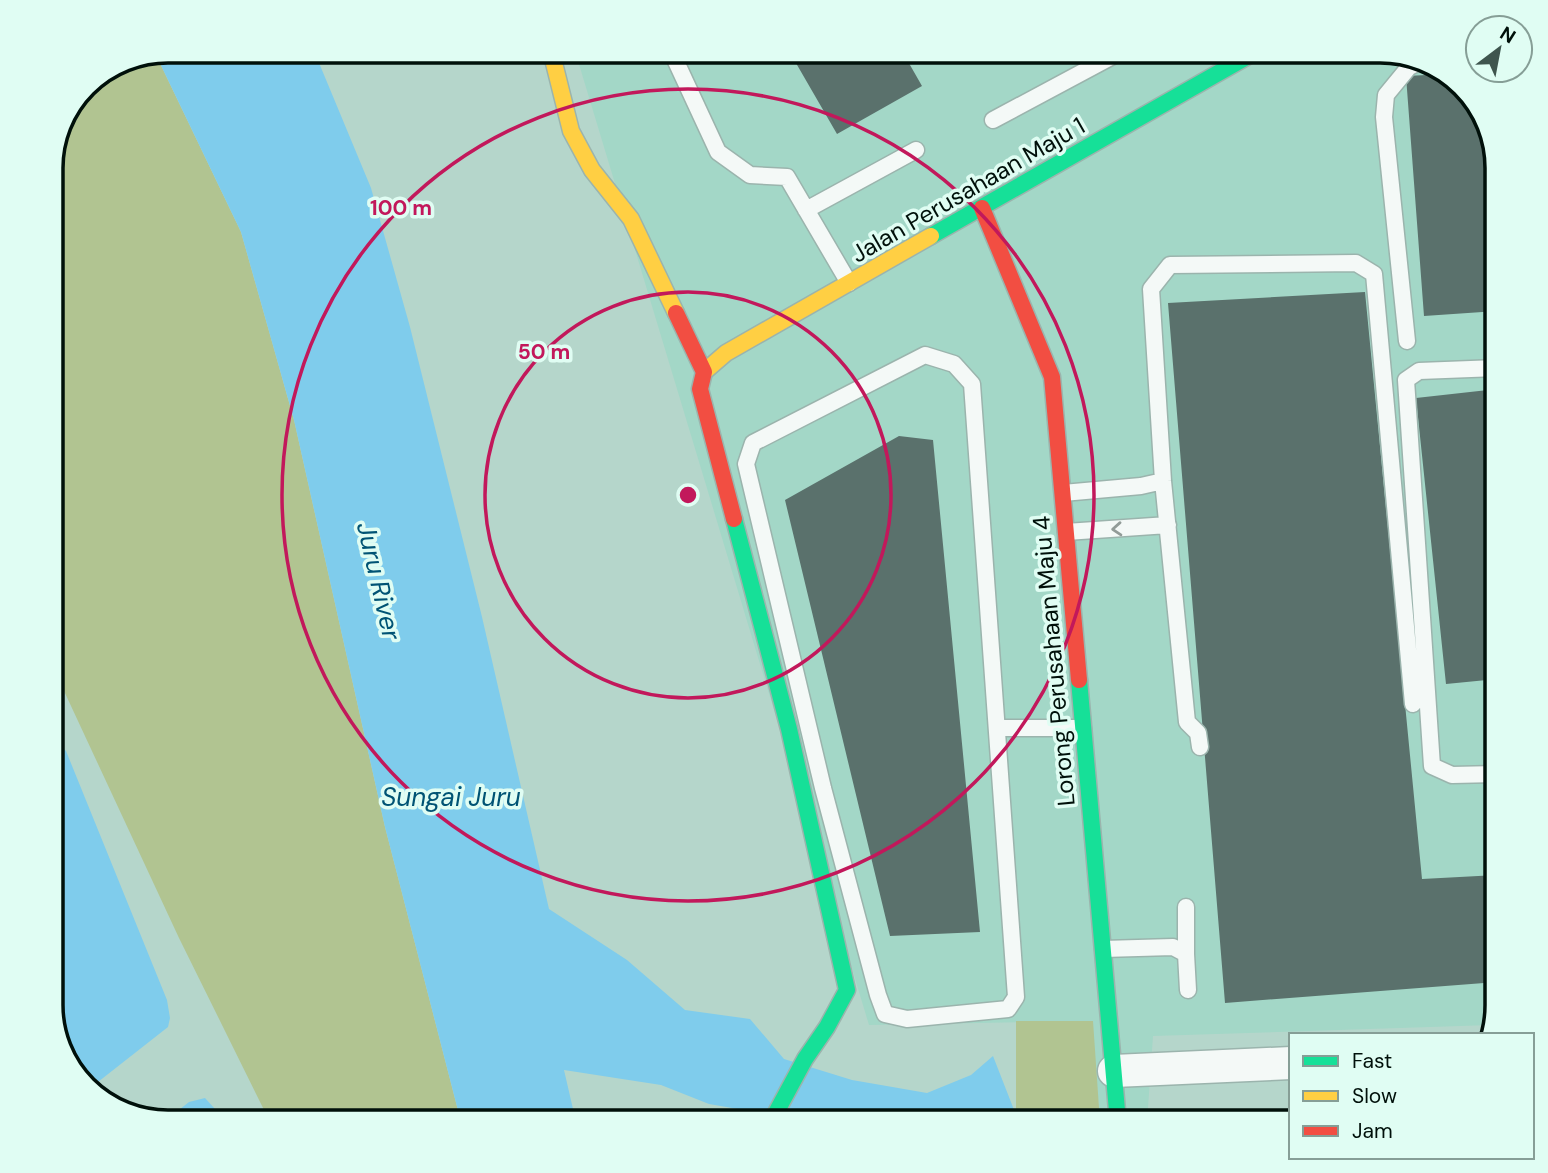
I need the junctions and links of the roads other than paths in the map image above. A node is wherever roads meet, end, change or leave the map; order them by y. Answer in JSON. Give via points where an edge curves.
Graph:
{"nodes":[{"id":1,"x":554,"y":63,"type":"edge"},
{"id":2,"x":677,"y":63,"type":"edge"},
{"id":3,"x":1100,"y":63,"type":"edge"},
{"id":4,"x":1236,"y":63,"type":"edge"},
{"id":5,"x":1408,"y":68,"type":"edge"},
{"id":6,"x":993,"y":120,"type":"dead end"},
{"id":7,"x":916,"y":150,"type":"dead end"},
{"id":8,"x":982,"y":208,"type":"junction"},
{"id":9,"x":806,"y":210,"type":"junction"},
{"id":10,"x":849,"y":284,"type":"junction"},
{"id":11,"x":1407,"y":341,"type":"dead end"},
{"id":12,"x":1485,"y":368,"type":"edge"},
{"id":13,"x":704,"y":372,"type":"junction"},
{"id":14,"x":1163,"y":481,"type":"junction"},
{"id":15,"x":1063,"y":494,"type":"junction"},
{"id":16,"x":1168,"y":525,"type":"junction"},
{"id":17,"x":1066,"y":532,"type":"junction"},
{"id":18,"x":1413,"y":704,"type":"dead end"},
{"id":19,"x":997,"y":728,"type":"junction"},
{"id":20,"x":1083,"y":728,"type":"junction"},
{"id":21,"x":1200,"y":747,"type":"dead end"},
{"id":22,"x":1485,"y":774,"type":"edge"},
{"id":23,"x":1186,"y":906,"type":"dead end"},
{"id":24,"x":1103,"y":949,"type":"junction"},
{"id":25,"x":1186,"y":954,"type":"junction"},
{"id":26,"x":1188,"y":990,"type":"dead end"},
{"id":27,"x":1289,"y":1063,"type":"edge"},
{"id":28,"x":1114,"y":1071,"type":"junction"},
{"id":29,"x":777,"y":1110,"type":"edge"},
{"id":30,"x":1117,"y":1110,"type":"edge"}],
"edges":[{"from":1,"to":13,"type":"street","via":[[571,131],[592,170],[631,219]]},
{"from":2,"to":9,"type":"lane","via":[[718,152],[750,174],[787,177]]},
{"from":3,"to":6,"type":"lane"},
{"from":4,"to":8,"type":"street","name":"Jalan Perusahaan Maju 1"},
{"from":5,"to":11,"type":"lane","via":[[1386,95],[1384,117]]},
{"from":7,"to":9,"type":"lane"},
{"from":8,"to":10,"type":"street","name":"Jalan Perusahaan Maju 1"},
{"from":8,"to":15,"type":"street","name":"Lorong Perusahaan Maju 4","via":[[1052,377]]},
{"from":9,"to":10,"type":"lane"},
{"from":10,"to":13,"type":"street","name":"Jalan Perusahaan Maju 1","via":[[726,353]]},
{"from":12,"to":22,"type":"lane","via":[[1419,371],[1406,380],[1432,766],[1451,775]]},
{"from":13,"to":29,"type":"street","via":[[700,389],[789,729],[847,990]]},
{"from":14,"to":15,"type":"lane"},
{"from":14,"to":16,"type":"lane"},
{"from":14,"to":18,"type":"lane","via":[[1151,289],[1170,265],[1356,262],[1374,274]]},
{"from":15,"to":17,"type":"street","name":"Lorong Perusahaan Maju 4"},
{"from":16,"to":17,"type":"lane","one_way":true},
{"from":16,"to":21,"type":"lane","via":[[1187,722],[1198,733]]},
{"from":17,"to":20,"type":"street","name":"Lorong Perusahaan Maju 4"},
{"from":19,"to":19,"type":"lane","via":[[972,384],[954,364],[925,355],[753,443],[746,464],[823,788],[885,1014],[907,1019],[1008,1009],[1016,997]]},
{"from":19,"to":20,"type":"lane"},
{"from":20,"to":24,"type":"street","name":"Lorong Perusahaan Maju 4"},
{"from":23,"to":25,"type":"lane"},
{"from":24,"to":25,"type":"lane","via":[[1173,947]]},
{"from":24,"to":28,"type":"street","name":"Lorong Perusahaan Maju 4"},
{"from":25,"to":26,"type":"lane"},
{"from":27,"to":28,"type":"street"},
{"from":28,"to":30,"type":"street","name":"Lorong Perusahaan Maju 4"}]}
